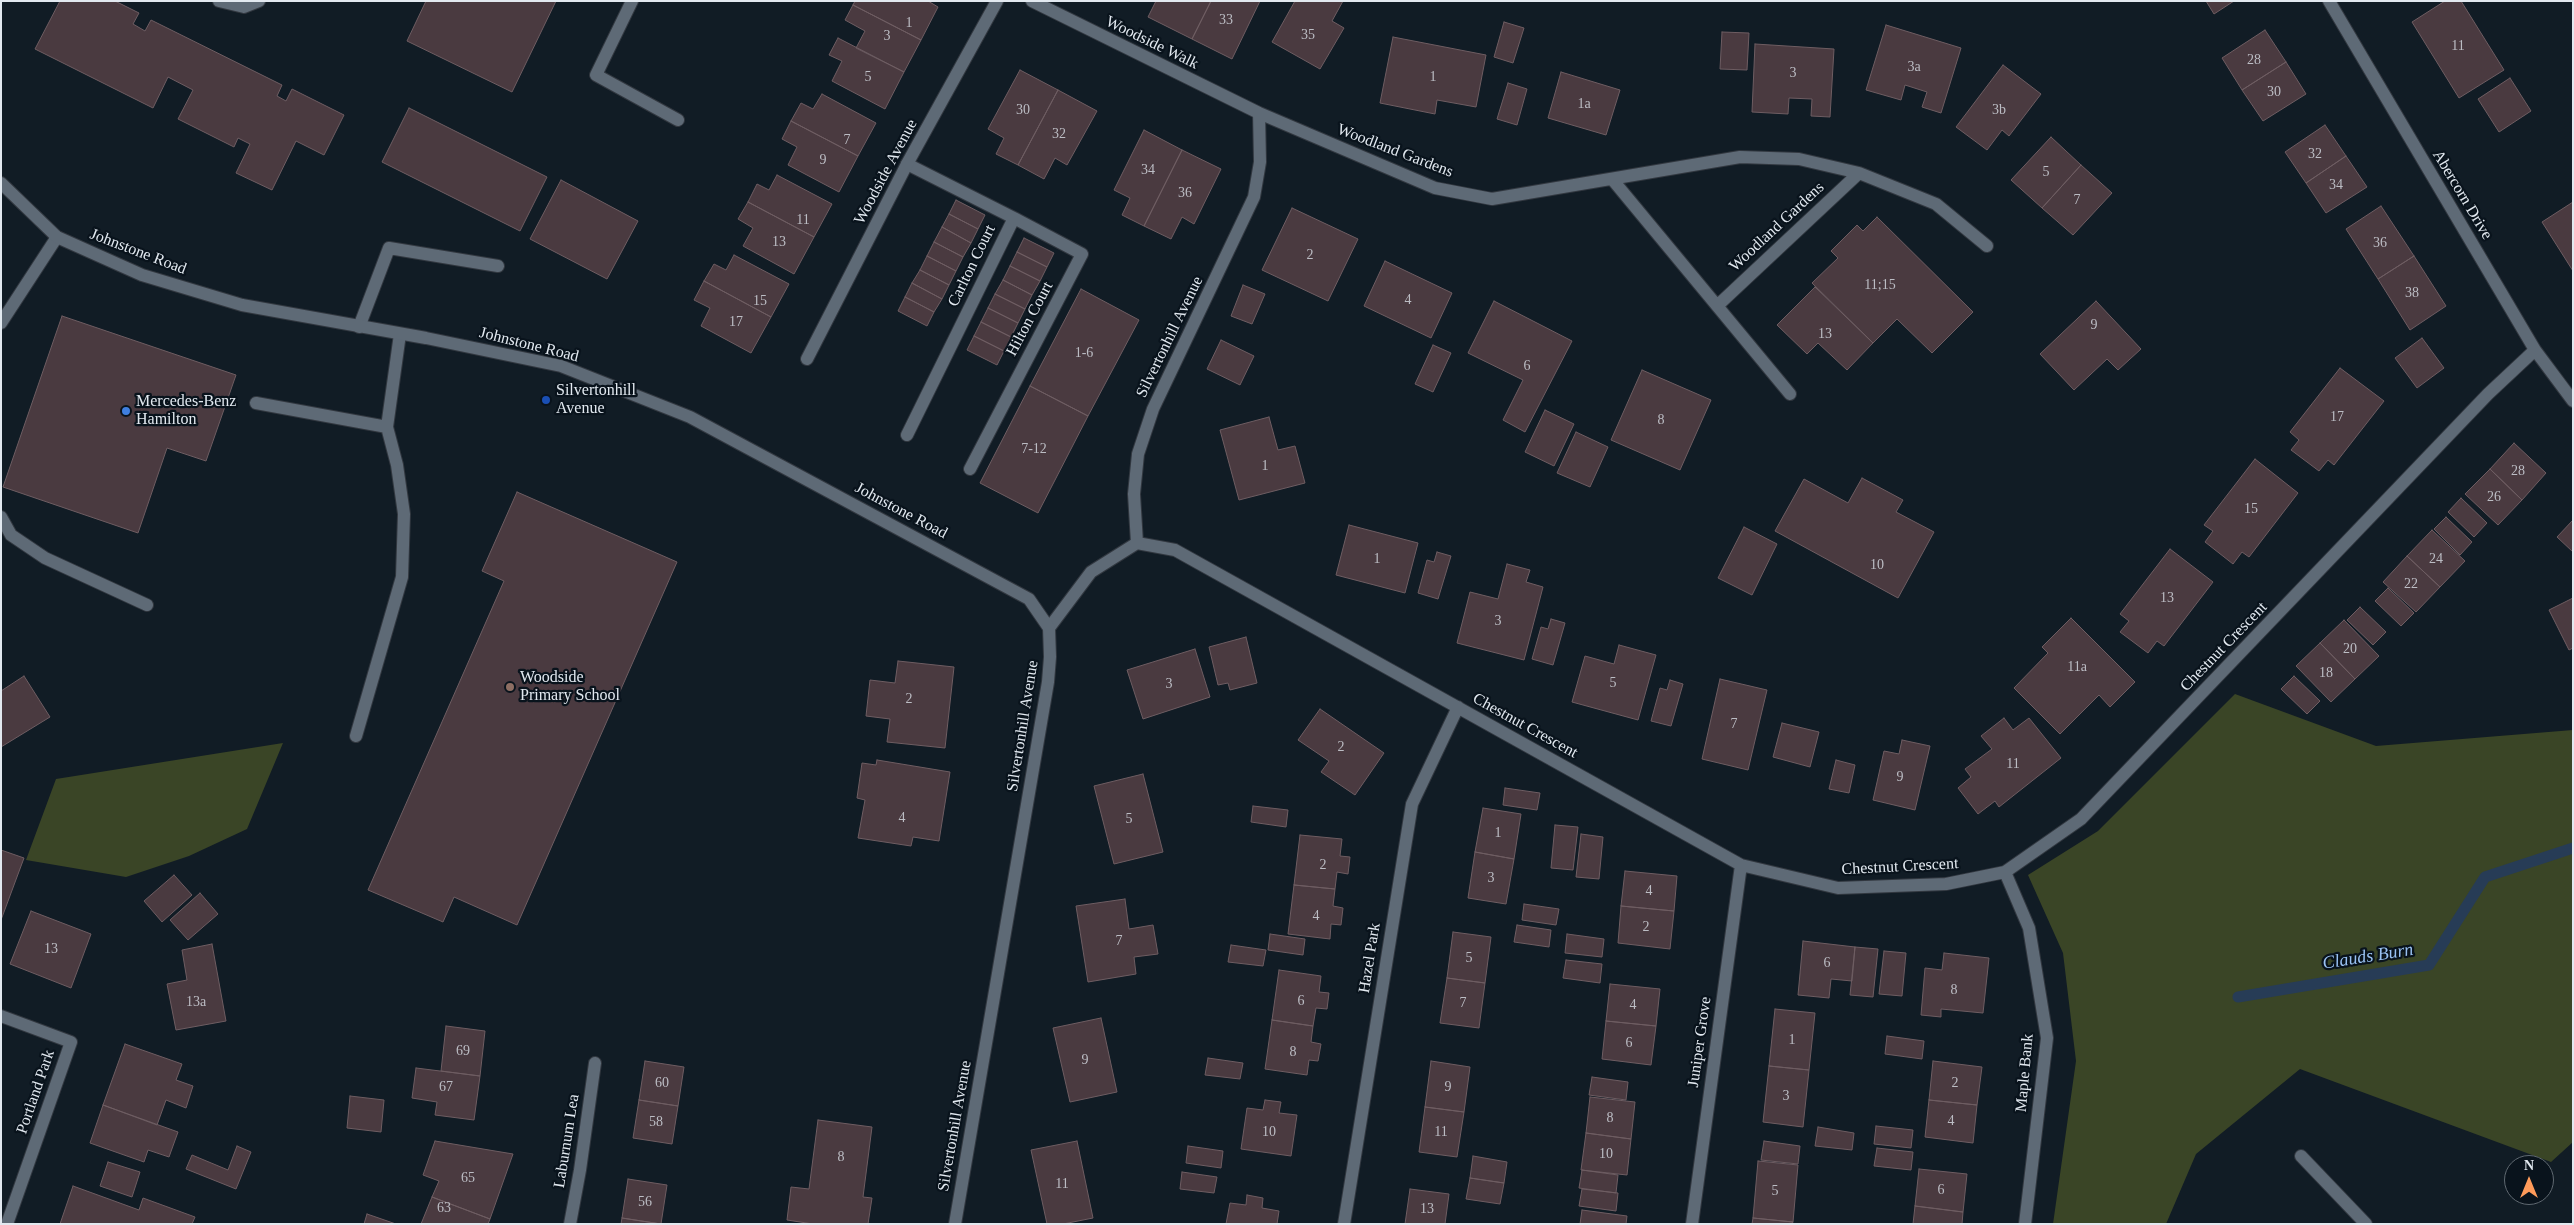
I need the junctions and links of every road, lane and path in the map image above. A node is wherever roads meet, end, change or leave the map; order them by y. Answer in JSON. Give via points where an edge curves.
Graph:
{"nodes":[{"id":1,"x":219,"y":1,"type":"edge"},
{"id":2,"x":259,"y":1,"type":"edge"},
{"id":3,"x":632,"y":1,"type":"edge"},
{"id":4,"x":997,"y":1,"type":"edge"},
{"id":5,"x":1032,"y":1,"type":"edge"},
{"id":6,"x":2329,"y":1,"type":"edge"},
{"id":7,"x":1259,"y":113,"type":"junction"},
{"id":8,"x":678,"y":120,"type":"dead end"},
{"id":9,"x":907,"y":164,"type":"junction"},
{"id":10,"x":1859,"y":173,"type":"junction"},
{"id":11,"x":1612,"y":179,"type":"junction"},
{"id":12,"x":1,"y":183,"type":"edge"},
{"id":13,"x":1014,"y":218,"type":"junction"},
{"id":14,"x":57,"y":237,"type":"junction"},
{"id":15,"x":1987,"y":246,"type":"dead end"},
{"id":16,"x":498,"y":266,"type":"dead end"},
{"id":17,"x":1717,"y":306,"type":"junction"},
{"id":18,"x":1,"y":323,"type":"edge"},
{"id":19,"x":359,"y":327,"type":"junction"},
{"id":20,"x":400,"y":334,"type":"junction"},
{"id":21,"x":2535,"y":350,"type":"junction"},
{"id":22,"x":807,"y":359,"type":"dead end"},
{"id":23,"x":1790,"y":394,"type":"dead end"},
{"id":24,"x":2573,"y":401,"type":"edge"},
{"id":25,"x":256,"y":403,"type":"dead end"},
{"id":26,"x":387,"y":427,"type":"junction"},
{"id":27,"x":907,"y":435,"type":"dead end"},
{"id":28,"x":970,"y":469,"type":"dead end"},
{"id":29,"x":1,"y":517,"type":"edge"},
{"id":30,"x":1137,"y":542,"type":"junction"},
{"id":31,"x":147,"y":604,"type":"dead end"},
{"id":32,"x":1049,"y":628,"type":"junction"},
{"id":33,"x":1458,"y":707,"type":"junction"},
{"id":34,"x":356,"y":736,"type":"dead end"},
{"id":35,"x":1741,"y":865,"type":"junction"},
{"id":36,"x":2005,"y":872,"type":"junction"},
{"id":37,"x":1,"y":1016,"type":"edge"},
{"id":38,"x":595,"y":1063,"type":"dead end"},
{"id":39,"x":2301,"y":1156,"type":"dead end"},
{"id":40,"x":7,"y":1224,"type":"edge"},
{"id":41,"x":570,"y":1224,"type":"edge"},
{"id":42,"x":955,"y":1224,"type":"edge"},
{"id":43,"x":1344,"y":1224,"type":"edge"},
{"id":44,"x":1692,"y":1224,"type":"edge"},
{"id":45,"x":2025,"y":1224,"type":"edge"},
{"id":46,"x":2366,"y":1224,"type":"edge"}],
"edges":[{"from":1,"to":2,"type":"street","via":[[244,6]]},
{"from":3,"to":8,"type":"street","via":[[596,75]]},
{"from":4,"to":9,"type":"street","name":"Woodside Avenue"},
{"from":5,"to":7,"type":"street","name":"Woodside Walk"},
{"from":6,"to":21,"type":"street","name":"Abercorn Drive"},
{"from":7,"to":11,"type":"street","name":"Woodland Gardens","via":[[1435,188],[1492,199]]},
{"from":7,"to":30,"type":"street","name":"Silvertonhill Avenue","via":[[1260,162],[1254,197],[1153,409],[1138,454],[1134,494]]},
{"from":9,"to":13,"type":"street","name":"Carlton Court"},
{"from":9,"to":22,"type":"street","name":"Woodside Avenue"},
{"from":10,"to":11,"type":"street","name":"Woodland Gardens","via":[[1799,159],[1740,158]]},
{"from":10,"to":15,"type":"street","name":"Woodland Gardens","via":[[1936,204]]},
{"from":10,"to":17,"type":"street","name":"Woodland Gardens"},
{"from":11,"to":17,"type":"street"},
{"from":12,"to":14,"type":"street","name":"Johnstone Road"},
{"from":13,"to":27,"type":"street","name":"Carlton Court"},
{"from":13,"to":28,"type":"street","name":"Hilton Court","via":[[1082,254]]},
{"from":14,"to":18,"type":"street"},
{"from":14,"to":19,"type":"street","name":"Johnstone Road","via":[[142,275],[242,305]]},
{"from":16,"to":19,"type":"street","via":[[389,248]]},
{"from":17,"to":23,"type":"street"},
{"from":19,"to":20,"type":"street","name":"Johnstone Road"},
{"from":20,"to":26,"type":"street"},
{"from":20,"to":32,"type":"street","name":"Johnstone Road","via":[[561,366],[690,417],[1006,585],[1028,599]]},
{"from":21,"to":24,"type":"street","name":"Abercorn Drive"},
{"from":21,"to":36,"type":"street","name":"Chestnut Crescent","via":[[2488,394],[2082,820]]},
{"from":25,"to":26,"type":"street"},
{"from":26,"to":34,"type":"street","via":[[397,465],[404,514],[402,578]]},
{"from":29,"to":31,"type":"street","via":[[10,535],[45,558]]},
{"from":30,"to":32,"type":"street","via":[[1091,572]]},
{"from":30,"to":33,"type":"street","name":"Chestnut Crescent","via":[[1175,550]]},
{"from":32,"to":42,"type":"street","name":"Silvertonhill Avenue","via":[[1048,682]]},
{"from":33,"to":35,"type":"street","name":"Chestnut Crescent"},
{"from":33,"to":43,"type":"street","name":"Hazel Park","via":[[1412,804]]},
{"from":35,"to":36,"type":"street","name":"Chestnut Crescent","via":[[1838,888],[1946,884]]},
{"from":35,"to":44,"type":"street","name":"Juniper Grove"},
{"from":36,"to":45,"type":"street","name":"Maple Bank","via":[[2029,928],[2047,1038]]},
{"from":37,"to":40,"type":"street","name":"Portland Park","via":[[71,1042]]},
{"from":38,"to":41,"type":"street","name":"Laburnum Lea"},
{"from":39,"to":46,"type":"street"}]}
